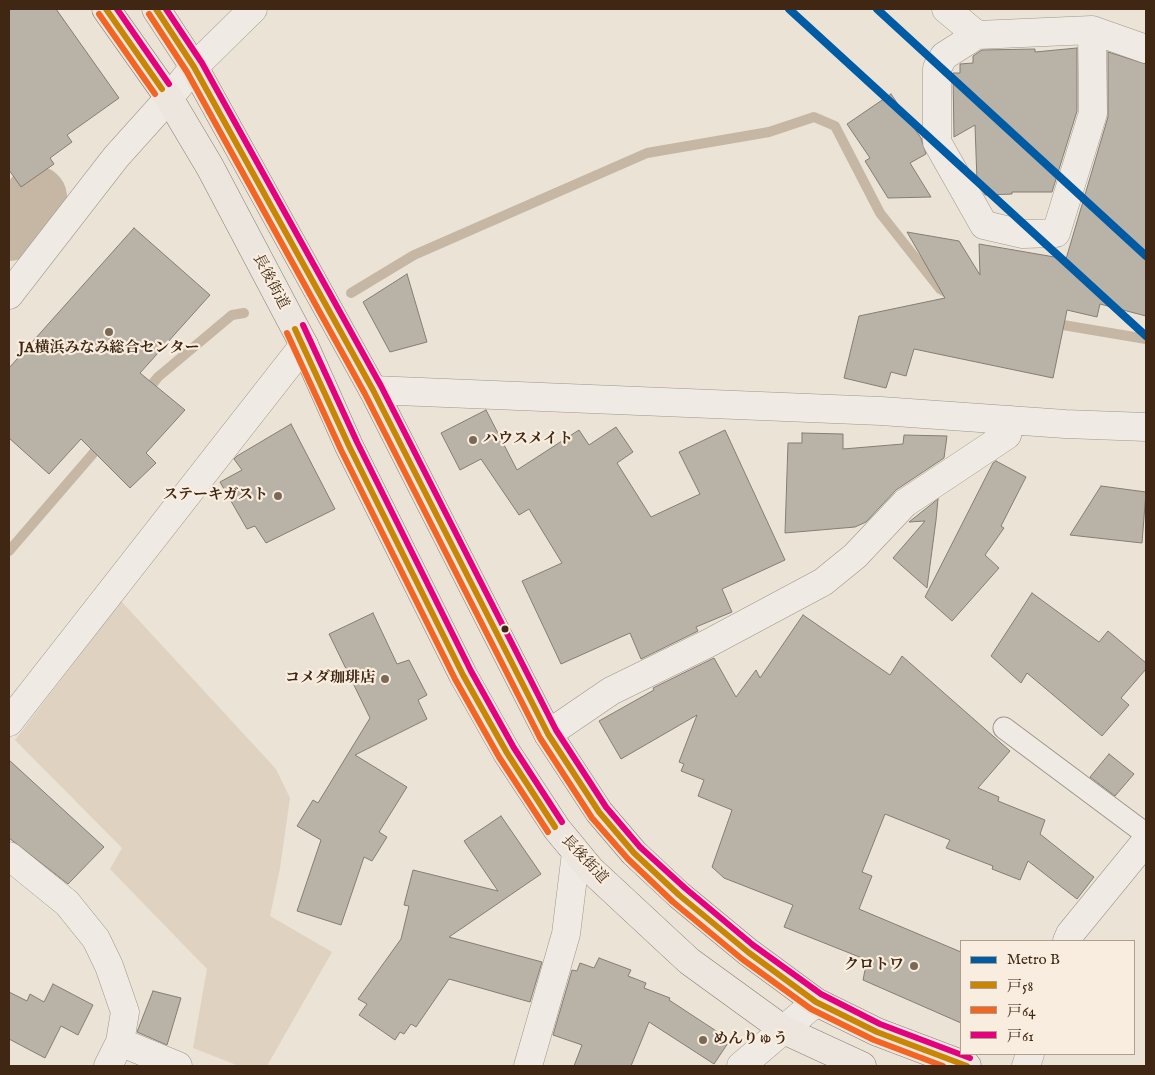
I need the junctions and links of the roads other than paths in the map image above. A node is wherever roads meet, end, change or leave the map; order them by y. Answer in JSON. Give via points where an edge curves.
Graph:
{"nodes":[{"id":1,"x":106,"y":9,"type":"edge"},
{"id":2,"x":156,"y":9,"type":"edge"},
{"id":3,"x":253,"y":9,"type":"edge"},
{"id":4,"x":946,"y":9,"type":"edge"},
{"id":5,"x":1092,"y":30,"type":"junction"},
{"id":6,"x":977,"y":35,"type":"junction"},
{"id":7,"x":1146,"y":49,"type":"edge"},
{"id":8,"x":194,"y":67,"type":"junction"},
{"id":9,"x":169,"y":98,"type":"junction"},
{"id":10,"x":9,"y":295,"type":"edge"},
{"id":11,"x":304,"y":345,"type":"junction"},
{"id":12,"x":373,"y":390,"type":"junction"},
{"id":13,"x":1011,"y":420,"type":"junction"},
{"id":14,"x":1146,"y":427,"type":"edge"},
{"id":15,"x":9,"y":722,"type":"edge"},
{"id":16,"x":1004,"y":728,"type":"dead end"},
{"id":17,"x":548,"y":734,"type":"junction"},
{"id":18,"x":1146,"y":834,"type":"edge"},
{"id":19,"x":1146,"y":841,"type":"edge"},
{"id":20,"x":576,"y":853,"type":"junction"},
{"id":21,"x":10,"y":858,"type":"edge"},
{"id":22,"x":1068,"y":940,"type":"edge"},
{"id":23,"x":816,"y":1002,"type":"junction"},
{"id":24,"x":784,"y":1030,"type":"junction"},
{"id":25,"x":120,"y":1042,"type":"junction"},
{"id":26,"x":108,"y":1066,"type":"edge"},
{"id":27,"x":178,"y":1066,"type":"edge"},
{"id":28,"x":528,"y":1066,"type":"edge"},
{"id":29,"x":741,"y":1066,"type":"edge"},
{"id":30,"x":862,"y":1066,"type":"edge"},
{"id":31,"x":966,"y":1066,"type":"edge"}],
"edges":[{"from":1,"to":9,"type":"main road","name":"長後街道"},
{"from":2,"to":8,"type":"main road"},
{"from":3,"to":8,"type":"street"},
{"from":4,"to":6,"type":"street"},
{"from":5,"to":6,"type":"street"},
{"from":5,"to":6,"type":"street","via":[[1093,113],[1056,233],[1022,234],[984,225],[937,142],[937,68],[944,56]]},
{"from":5,"to":7,"type":"street"},
{"from":8,"to":9,"type":"street"},
{"from":8,"to":12,"type":"main road"},
{"from":9,"to":10,"type":"street","via":[[116,158]]},
{"from":9,"to":11,"type":"main road","name":"長後街道","via":[[210,167]]},
{"from":11,"to":15,"type":"street"},
{"from":11,"to":20,"type":"main road","name":"長後街道","via":[[349,446],[463,675],[507,753]]},
{"from":12,"to":13,"type":"street","via":[[881,411]]},
{"from":12,"to":17,"type":"main road"},
{"from":13,"to":14,"type":"street"},
{"from":13,"to":17,"type":"street","via":[[1007,434],[905,503],[855,556],[823,582],[611,691]]},
{"from":16,"to":18,"type":"lane"},
{"from":17,"to":23,"type":"main road","via":[[599,812],[634,853],[748,952]]},
{"from":19,"to":22,"type":"street"},
{"from":20,"to":24,"type":"main road","name":"長後街道","via":[[689,961]]},
{"from":20,"to":28,"type":"street","via":[[566,934]]},
{"from":21,"to":25,"type":"street","via":[[67,903],[96,939],[110,966],[125,1012]]},
{"from":23,"to":24,"type":"street"},
{"from":23,"to":31,"type":"main road","via":[[877,1032]]},
{"from":24,"to":29,"type":"street"},
{"from":24,"to":30,"type":"main road","name":"長後街道"},
{"from":25,"to":26,"type":"street"},
{"from":25,"to":27,"type":"street"}]}
